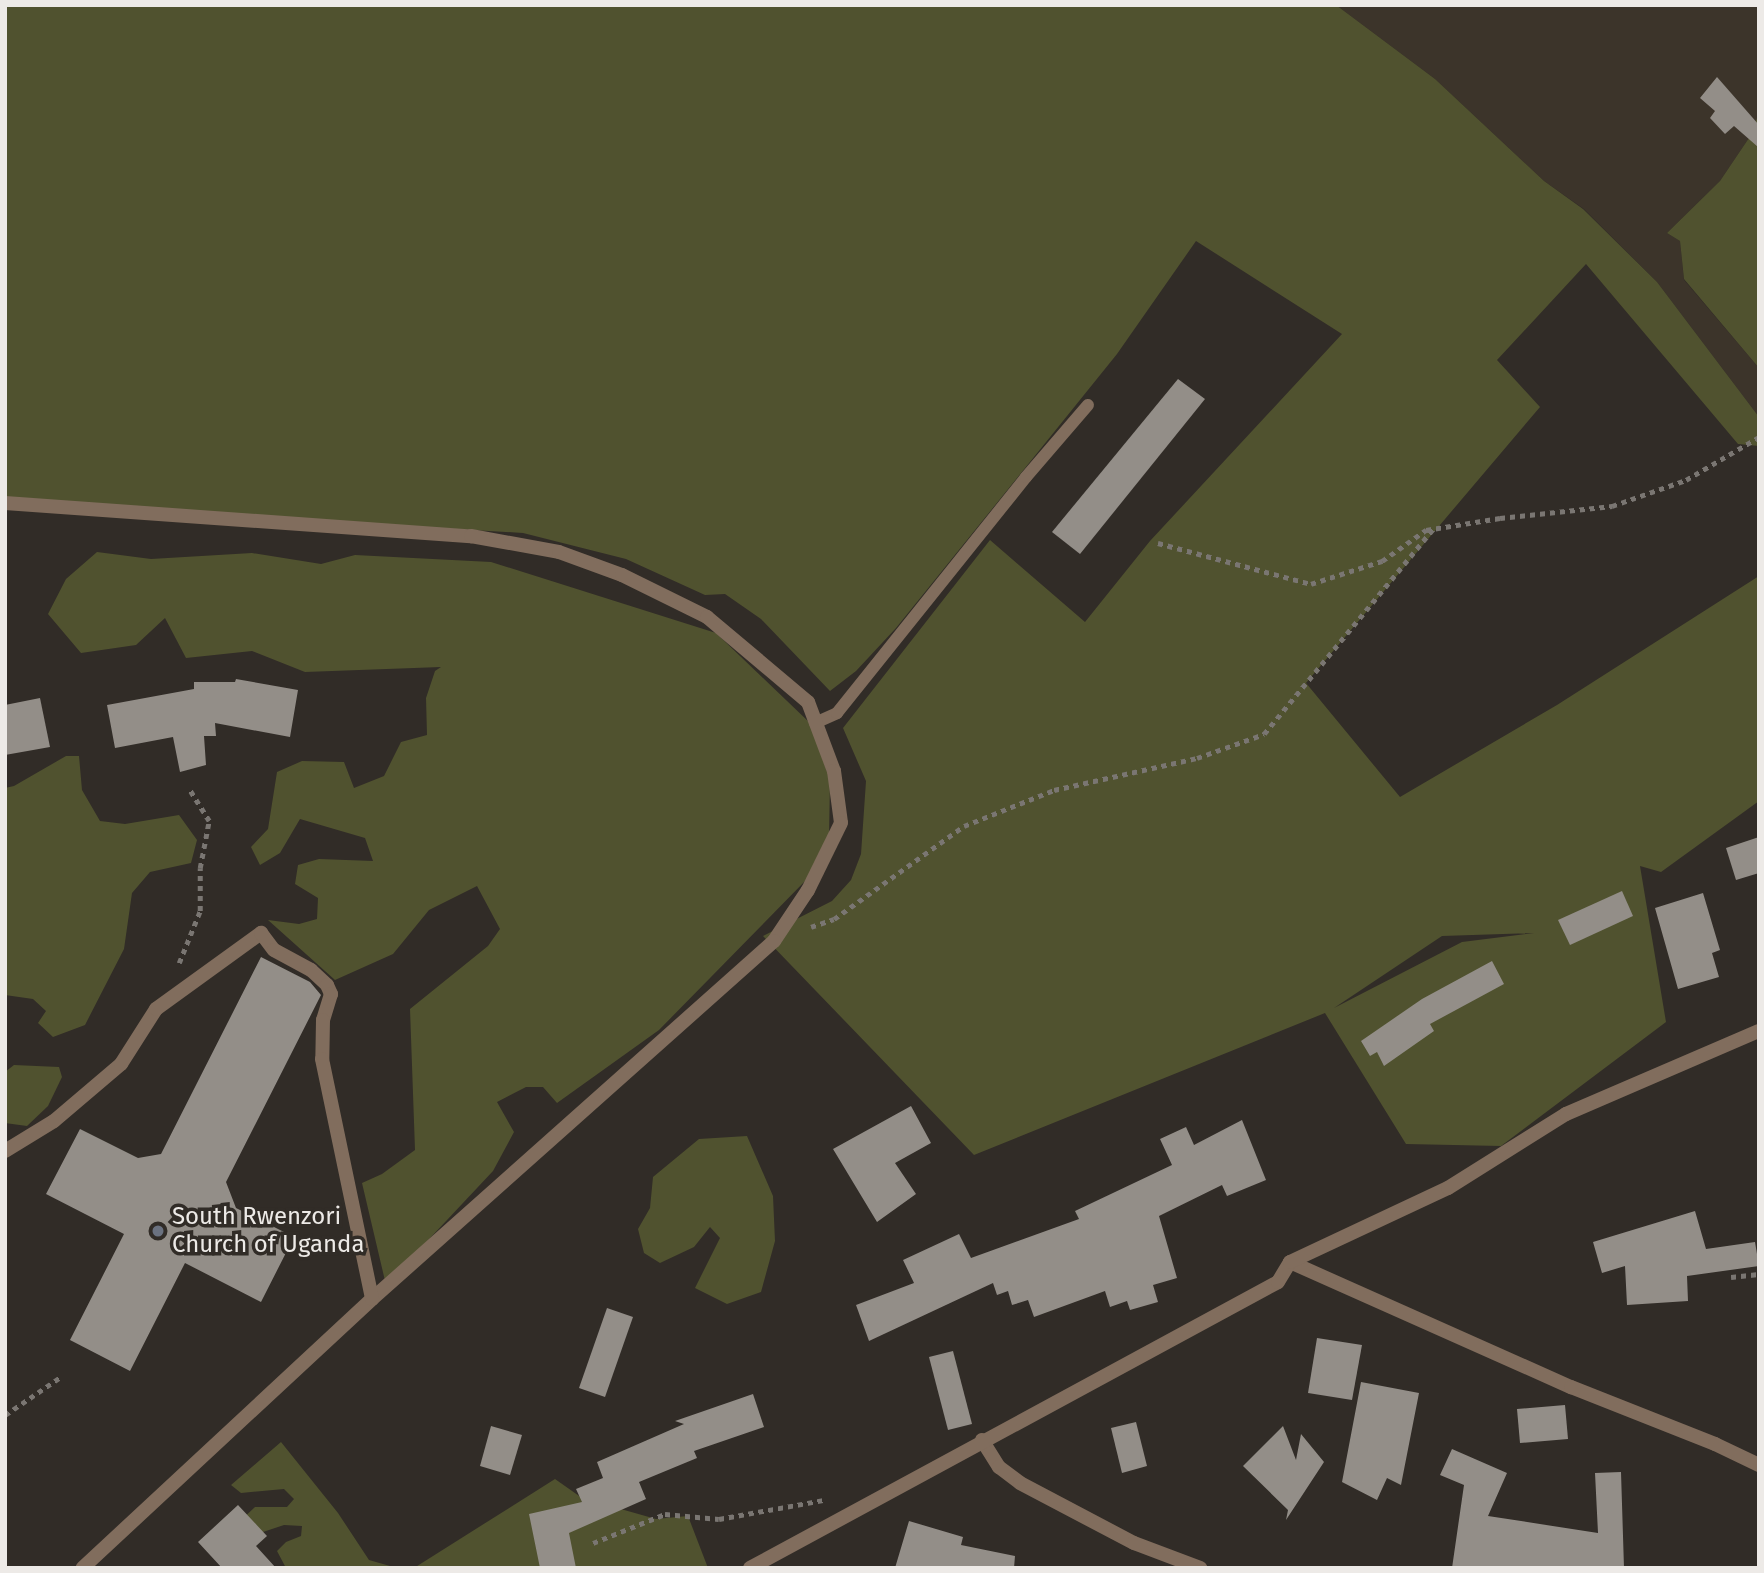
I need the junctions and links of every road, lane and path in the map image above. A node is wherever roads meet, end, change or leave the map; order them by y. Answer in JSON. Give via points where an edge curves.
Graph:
{"nodes":[{"id":1,"x":1088,"y":404,"type":"dead end"},
{"id":2,"x":1759,"y":437,"type":"edge"},
{"id":3,"x":5,"y":503,"type":"edge"},
{"id":4,"x":1433,"y":529,"type":"junction"},
{"id":5,"x":1157,"y":543,"type":"dead end"},
{"id":6,"x":815,"y":723,"type":"junction"},
{"id":7,"x":190,"y":791,"type":"dead end"},
{"id":8,"x":774,"y":941,"type":"junction"},
{"id":9,"x":173,"y":973,"type":"dead end"},
{"id":10,"x":1759,"y":1031,"type":"edge"},
{"id":11,"x":5,"y":1151,"type":"edge"},
{"id":12,"x":1290,"y":1262,"type":"junction"},
{"id":13,"x":1759,"y":1274,"type":"edge"},
{"id":14,"x":1731,"y":1277,"type":"dead end"},
{"id":15,"x":372,"y":1299,"type":"junction"},
{"id":16,"x":62,"y":1376,"type":"dead end"},
{"id":17,"x":5,"y":1415,"type":"edge"},
{"id":18,"x":982,"y":1440,"type":"junction"},
{"id":19,"x":1759,"y":1465,"type":"edge"},
{"id":20,"x":828,"y":1500,"type":"dead end"},
{"id":21,"x":593,"y":1543,"type":"dead end"},
{"id":22,"x":83,"y":1568,"type":"edge"},
{"id":23,"x":750,"y":1568,"type":"edge"},
{"id":24,"x":1200,"y":1568,"type":"edge"}],
"edges":[{"from":1,"to":6,"type":"lane","via":[[837,713]]},
{"from":2,"to":4,"type":"path","via":[[1686,480],[1612,506]]},
{"from":3,"to":6,"type":"street","via":[[471,536],[559,552],[622,575],[707,617],[808,702]]},
{"from":4,"to":5,"type":"path","via":[[1382,561],[1311,584]]},
{"from":4,"to":8,"type":"path","via":[[1264,734],[1197,758],[1054,790],[964,827],[834,919]]},
{"from":6,"to":8,"type":"street","via":[[834,771],[841,823],[814,880]]},
{"from":7,"to":9,"type":"path","via":[[209,821],[200,868],[200,911]]},
{"from":8,"to":15,"type":"street"},
{"from":10,"to":12,"type":"street","via":[[1566,1114],[1448,1188]]},
{"from":11,"to":15,"type":"street","via":[[54,1121],[121,1064],[156,1009],[261,933],[274,950],[312,970],[331,994],[323,1020],[322,1059]]},
{"from":12,"to":18,"type":"street","via":[[1278,1282]]},
{"from":12,"to":19,"type":"street"},
{"from":13,"to":14,"type":"path"},
{"from":15,"to":22,"type":"street"},
{"from":16,"to":17,"type":"path"},
{"from":18,"to":23,"type":"street"},
{"from":18,"to":24,"type":"street","via":[[999,1467],[1020,1483],[1134,1543]]},
{"from":20,"to":21,"type":"path","via":[[719,1519],[665,1514]]}]}
